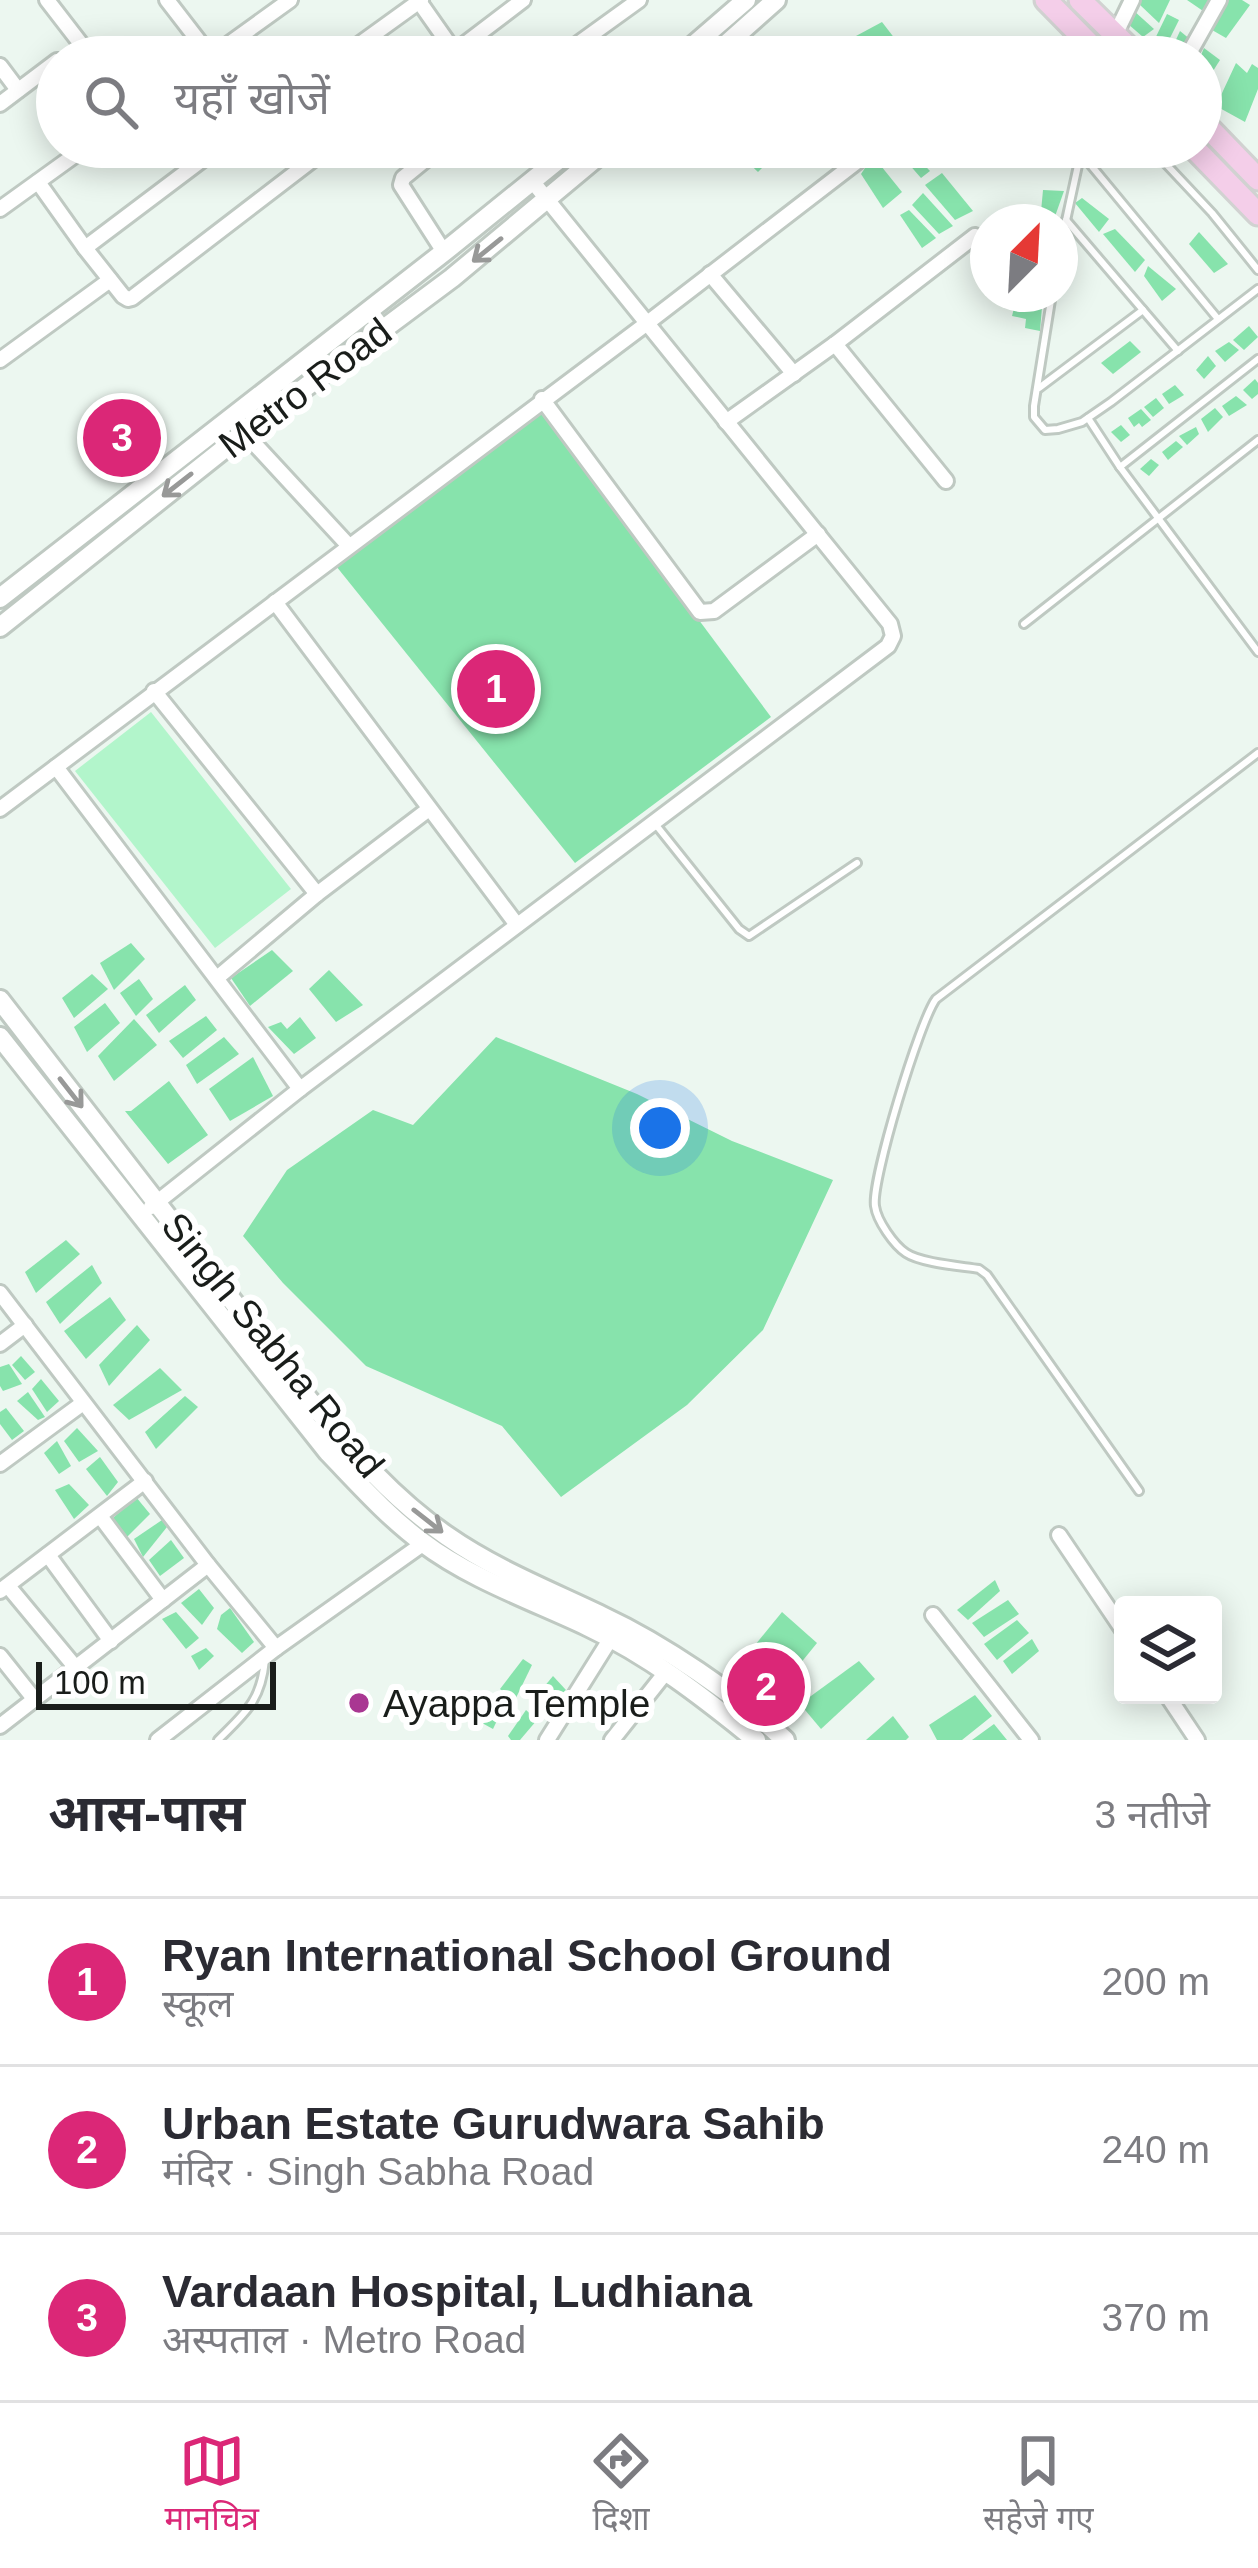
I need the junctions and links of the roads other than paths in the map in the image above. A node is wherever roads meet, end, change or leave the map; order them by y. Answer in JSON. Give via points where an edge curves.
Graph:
{"nodes":[{"id":1,"x":47,"y":0,"type":"edge"},
{"id":2,"x":167,"y":0,"type":"edge"},
{"id":3,"x":419,"y":0,"type":"edge"},
{"id":4,"x":523,"y":0,"type":"edge"},
{"id":5,"x":638,"y":0,"type":"edge"},
{"id":6,"x":746,"y":0,"type":"edge"},
{"id":7,"x":776,"y":0,"type":"edge"},
{"id":8,"x":1046,"y":0,"type":"edge"},
{"id":9,"x":1080,"y":0,"type":"edge"},
{"id":10,"x":1132,"y":0,"type":"edge"},
{"id":11,"x":1219,"y":0,"type":"edge"},
{"id":12,"x":288,"y":1,"type":"edge"},
{"id":13,"x":1115,"y":35,"type":"joint"},
{"id":14,"x":75,"y":36,"type":"edge"},
{"id":15,"x":195,"y":36,"type":"edge"},
{"id":16,"x":242,"y":36,"type":"edge"},
{"id":17,"x":370,"y":36,"type":"edge"},
{"id":18,"x":441,"y":36,"type":"edge"},
{"id":19,"x":477,"y":36,"type":"edge"},
{"id":20,"x":589,"y":36,"type":"edge"},
{"id":21,"x":704,"y":36,"type":"edge"},
{"id":22,"x":736,"y":36,"type":"edge"},
{"id":23,"x":1081,"y":36,"type":"edge"},
{"id":24,"x":1199,"y":36,"type":"edge"},
{"id":25,"x":0,"y":66,"type":"edge"},
{"id":26,"x":36,"y":76,"type":"edge"},
{"id":27,"x":18,"y":90,"type":"junction"},
{"id":28,"x":0,"y":104,"type":"edge"},
{"id":29,"x":1222,"y":141,"type":"edge"},
{"id":30,"x":57,"y":168,"type":"edge"},
{"id":31,"x":191,"y":168,"type":"edge"},
{"id":32,"x":296,"y":168,"type":"edge"},
{"id":33,"x":416,"y":168,"type":"edge"},
{"id":34,"x":549,"y":168,"type":"edge"},
{"id":35,"x":584,"y":168,"type":"edge"},
{"id":36,"x":848,"y":168,"type":"edge"},
{"id":37,"x":1077,"y":168,"type":"edge"},
{"id":38,"x":1096,"y":168,"type":"edge"},
{"id":39,"x":1169,"y":168,"type":"edge"},
{"id":40,"x":1213,"y":168,"type":"edge"},
{"id":41,"x":1258,"y":178,"type":"edge"},
{"id":42,"x":38,"y":182,"type":"junction"},
{"id":43,"x":533,"y":182,"type":"junction"},
{"id":44,"x":548,"y":200,"type":"junction"},
{"id":45,"x":1069,"y":204,"type":"edge"},
{"id":46,"x":0,"y":209,"type":"edge"},
{"id":47,"x":1258,"y":214,"type":"edge"},
{"id":48,"x":1078,"y":234,"type":"edge"},
{"id":49,"x":970,"y":239,"type":"edge"},
{"id":50,"x":85,"y":248,"type":"junction"},
{"id":51,"x":444,"y":252,"type":"junction"},
{"id":52,"x":1258,"y":270,"type":"edge"},
{"id":53,"x":710,"y":274,"type":"junction"},
{"id":54,"x":110,"y":280,"type":"junction"},
{"id":55,"x":1258,"y":289,"type":"edge"},
{"id":56,"x":1143,"y":310,"type":"junction"},
{"id":57,"x":1049,"y":312,"type":"edge"},
{"id":58,"x":1219,"y":319,"type":"junction"},
{"id":59,"x":646,"y":324,"type":"junction"},
{"id":60,"x":835,"y":344,"type":"junction"},
{"id":61,"x":1178,"y":351,"type":"junction"},
{"id":62,"x":1258,"y":359,"type":"edge"},
{"id":63,"x":0,"y":360,"type":"edge"},
{"id":64,"x":794,"y":374,"type":"junction"},
{"id":65,"x":1036,"y":391,"type":"junction"},
{"id":66,"x":542,"y":399,"type":"junction"},
{"id":67,"x":1088,"y":418,"type":"junction"},
{"id":68,"x":727,"y":422,"type":"junction"},
{"id":69,"x":237,"y":425,"type":"junction"},
{"id":70,"x":1258,"y":440,"type":"edge"},
{"id":71,"x":1120,"y":466,"type":"junction"},
{"id":72,"x":946,"y":482,"type":"dead end"},
{"id":73,"x":1160,"y":519,"type":"junction"},
{"id":74,"x":818,"y":534,"type":"junction"},
{"id":75,"x":349,"y":546,"type":"junction"},
{"id":76,"x":3,"y":590,"type":"edge"},
{"id":77,"x":275,"y":602,"type":"junction"},
{"id":78,"x":22,"y":610,"type":"junction"},
{"id":79,"x":1024,"y":624,"type":"dead end"},
{"id":80,"x":0,"y":627,"type":"edge"},
{"id":81,"x":1258,"y":652,"type":"edge"},
{"id":82,"x":154,"y":692,"type":"junction"},
{"id":83,"x":1258,"y":753,"type":"edge"},
{"id":84,"x":56,"y":767,"type":"junction"},
{"id":85,"x":0,"y":809,"type":"edge"},
{"id":86,"x":429,"y":809,"type":"junction"},
{"id":87,"x":653,"y":822,"type":"junction"},
{"id":88,"x":857,"y":863,"type":"dead end"},
{"id":89,"x":317,"y":894,"type":"junction"},
{"id":90,"x":517,"y":925,"type":"junction"},
{"id":91,"x":217,"y":978,"type":"junction"},
{"id":92,"x":0,"y":1000,"type":"edge"},
{"id":93,"x":24,"y":1033,"type":"junction"},
{"id":94,"x":2,"y":1045,"type":"edge"},
{"id":95,"x":300,"y":1089,"type":"junction"},
{"id":96,"x":149,"y":1209,"type":"junction"},
{"id":97,"x":0,"y":1293,"type":"edge"},
{"id":98,"x":25,"y":1325,"type":"junction"},
{"id":99,"x":0,"y":1344,"type":"edge"},
{"id":100,"x":83,"y":1402,"type":"junction"},
{"id":101,"x":0,"y":1464,"type":"edge"},
{"id":102,"x":145,"y":1481,"type":"junction"},
{"id":103,"x":1139,"y":1491,"type":"dead end"},
{"id":104,"x":100,"y":1516,"type":"junction"},
{"id":105,"x":1059,"y":1535,"type":"dead end"},
{"id":106,"x":424,"y":1543,"type":"junction"},
{"id":107,"x":48,"y":1556,"type":"junction"},
{"id":108,"x":208,"y":1564,"type":"junction"},
{"id":109,"x":4,"y":1588,"type":"edge"},
{"id":110,"x":163,"y":1600,"type":"junction"},
{"id":111,"x":933,"y":1615,"type":"dead end"},
{"id":112,"x":1114,"y":1617,"type":"edge"},
{"id":113,"x":611,"y":1639,"type":"junction"},
{"id":114,"x":111,"y":1641,"type":"junction"},
{"id":115,"x":271,"y":1652,"type":"junction"},
{"id":116,"x":0,"y":1656,"type":"edge"},
{"id":117,"x":671,"y":1666,"type":"junction"},
{"id":118,"x":76,"y":1668,"type":"junction"},
{"id":119,"x":35,"y":1700,"type":"junction"},
{"id":120,"x":1173,"y":1704,"type":"edge"},
{"id":121,"x":0,"y":1726,"type":"edge"},
{"id":122,"x":158,"y":1740,"type":"edge"},
{"id":123,"x":218,"y":1740,"type":"edge"},
{"id":124,"x":547,"y":1740,"type":"edge"},
{"id":125,"x":612,"y":1740,"type":"edge"},
{"id":126,"x":756,"y":1740,"type":"edge"},
{"id":127,"x":784,"y":1740,"type":"edge"},
{"id":128,"x":1031,"y":1740,"type":"edge"},
{"id":129,"x":1197,"y":1740,"type":"edge"}],
"edges":[{"from":1,"to":14,"type":"street"},
{"from":2,"to":15,"type":"street"},
{"from":3,"to":17,"type":"street"},
{"from":3,"to":18,"type":"street"},
{"from":4,"to":19,"type":"street"},
{"from":5,"to":20,"type":"street"},
{"from":6,"to":21,"type":"street"},
{"from":7,"to":22,"type":"street"},
{"from":8,"to":23,"type":"main road"},
{"from":9,"to":13,"type":"main road"},
{"from":10,"to":13,"type":"street"},
{"from":11,"to":24,"type":"street"},
{"from":12,"to":16,"type":"street"},
{"from":25,"to":27,"type":"street"},
{"from":26,"to":27,"type":"street"},
{"from":27,"to":28,"type":"street"},
{"from":29,"to":41,"type":"main road"},
{"from":30,"to":42,"type":"street"},
{"from":31,"to":50,"type":"street"},
{"from":32,"to":54,"type":"street","via":[[132,298]]},
{"from":33,"to":51,"type":"street","via":[[401,185]]},
{"from":34,"to":43,"type":"street","name":"Metro Road"},
{"from":35,"to":44,"type":"street","name":"Metro Road"},
{"from":36,"to":53,"type":"street"},
{"from":37,"to":45,"type":"lane"},
{"from":38,"to":58,"type":"lane"},
{"from":39,"to":52,"type":"lane"},
{"from":40,"to":47,"type":"main road"},
{"from":42,"to":46,"type":"street"},
{"from":42,"to":50,"type":"street"},
{"from":43,"to":44,"type":"street"},
{"from":43,"to":51,"type":"street","name":"Metro Road"},
{"from":44,"to":59,"type":"street"},
{"from":44,"to":69,"type":"street","name":"Metro Road","one_way":true,"via":[[452,278]]},
{"from":48,"to":56,"type":"lane"},
{"from":49,"to":60,"type":"street"},
{"from":50,"to":54,"type":"street"},
{"from":51,"to":69,"type":"street","name":"Metro Road"},
{"from":53,"to":59,"type":"street"},
{"from":53,"to":64,"type":"street"},
{"from":54,"to":63,"type":"street"},
{"from":55,"to":58,"type":"lane"},
{"from":56,"to":61,"type":"lane"},
{"from":56,"to":65,"type":"lane"},
{"from":57,"to":65,"type":"lane"},
{"from":58,"to":61,"type":"lane"},
{"from":59,"to":66,"type":"street"},
{"from":59,"to":68,"type":"street"},
{"from":60,"to":64,"type":"street"},
{"from":60,"to":72,"type":"street"},
{"from":61,"to":67,"type":"lane"},
{"from":62,"to":71,"type":"lane"},
{"from":64,"to":68,"type":"street"},
{"from":65,"to":67,"type":"lane","via":[[1034,417],[1045,430]]},
{"from":66,"to":74,"type":"street","via":[[700,612],[713,611]]},
{"from":66,"to":75,"type":"street"},
{"from":67,"to":71,"type":"lane"},
{"from":68,"to":74,"type":"street"},
{"from":69,"to":75,"type":"street"},
{"from":69,"to":76,"type":"street","name":"Metro Road"},
{"from":69,"to":78,"type":"street","name":"Metro Road","one_way":true},
{"from":70,"to":73,"type":"lane"},
{"from":71,"to":73,"type":"lane"},
{"from":73,"to":79,"type":"lane"},
{"from":73,"to":81,"type":"lane"},
{"from":74,"to":87,"type":"street","via":[[890,624],[892,640]]},
{"from":75,"to":77,"type":"street"},
{"from":76,"to":78,"type":"street"},
{"from":77,"to":82,"type":"street"},
{"from":77,"to":86,"type":"street"},
{"from":78,"to":80,"type":"street","name":"Metro Road"},
{"from":82,"to":84,"type":"street"},
{"from":82,"to":89,"type":"street"},
{"from":83,"to":103,"type":"lane","via":[[936,999],[875,1192],[878,1218],[905,1252],[987,1275]]},
{"from":84,"to":85,"type":"street"},
{"from":84,"to":91,"type":"street"},
{"from":86,"to":89,"type":"street"},
{"from":86,"to":90,"type":"street"},
{"from":87,"to":88,"type":"lane","via":[[749,937]]},
{"from":87,"to":90,"type":"street"},
{"from":89,"to":91,"type":"street"},
{"from":90,"to":95,"type":"street"},
{"from":91,"to":95,"type":"street"},
{"from":92,"to":93,"type":"street","name":"Singh Sabha Road"},
{"from":93,"to":94,"type":"street"},
{"from":93,"to":96,"type":"street","name":"Singh Sabha Road","one_way":true},
{"from":94,"to":96,"type":"street","name":"Singh Sabha Road"},
{"from":95,"to":96,"type":"street"},
{"from":96,"to":106,"type":"street","name":"Singh Sabha Road","via":[[328,1452]]},
{"from":96,"to":117,"type":"street","name":"Singh Sabha Road","one_way":true,"via":[[332,1427],[415,1512],[472,1552],[603,1616]]},
{"from":97,"to":98,"type":"street"},
{"from":98,"to":99,"type":"street"},
{"from":98,"to":100,"type":"street"},
{"from":100,"to":101,"type":"street"},
{"from":100,"to":102,"type":"street"},
{"from":102,"to":104,"type":"street"},
{"from":102,"to":108,"type":"street"},
{"from":104,"to":107,"type":"street"},
{"from":104,"to":110,"type":"street"},
{"from":105,"to":112,"type":"street"},
{"from":106,"to":113,"type":"street","name":"Singh Sabha Road"},
{"from":106,"to":115,"type":"street"},
{"from":107,"to":109,"type":"street"},
{"from":107,"to":114,"type":"street"},
{"from":108,"to":110,"type":"street"},
{"from":108,"to":115,"type":"street"},
{"from":109,"to":118,"type":"street"},
{"from":110,"to":114,"type":"street"},
{"from":111,"to":128,"type":"street"},
{"from":113,"to":117,"type":"street","name":"Singh Sabha Road"},
{"from":113,"to":124,"type":"street"},
{"from":114,"to":118,"type":"street"},
{"from":115,"to":122,"type":"street"},
{"from":115,"to":123,"type":"lane","via":[[255,1700]]},
{"from":116,"to":119,"type":"street"},
{"from":117,"to":125,"type":"street"},
{"from":117,"to":126,"type":"street","name":"Singh Sabha Road"},
{"from":117,"to":127,"type":"street","name":"Singh Sabha Road"},
{"from":118,"to":119,"type":"street"},
{"from":119,"to":121,"type":"street"},
{"from":120,"to":129,"type":"street"}]}
